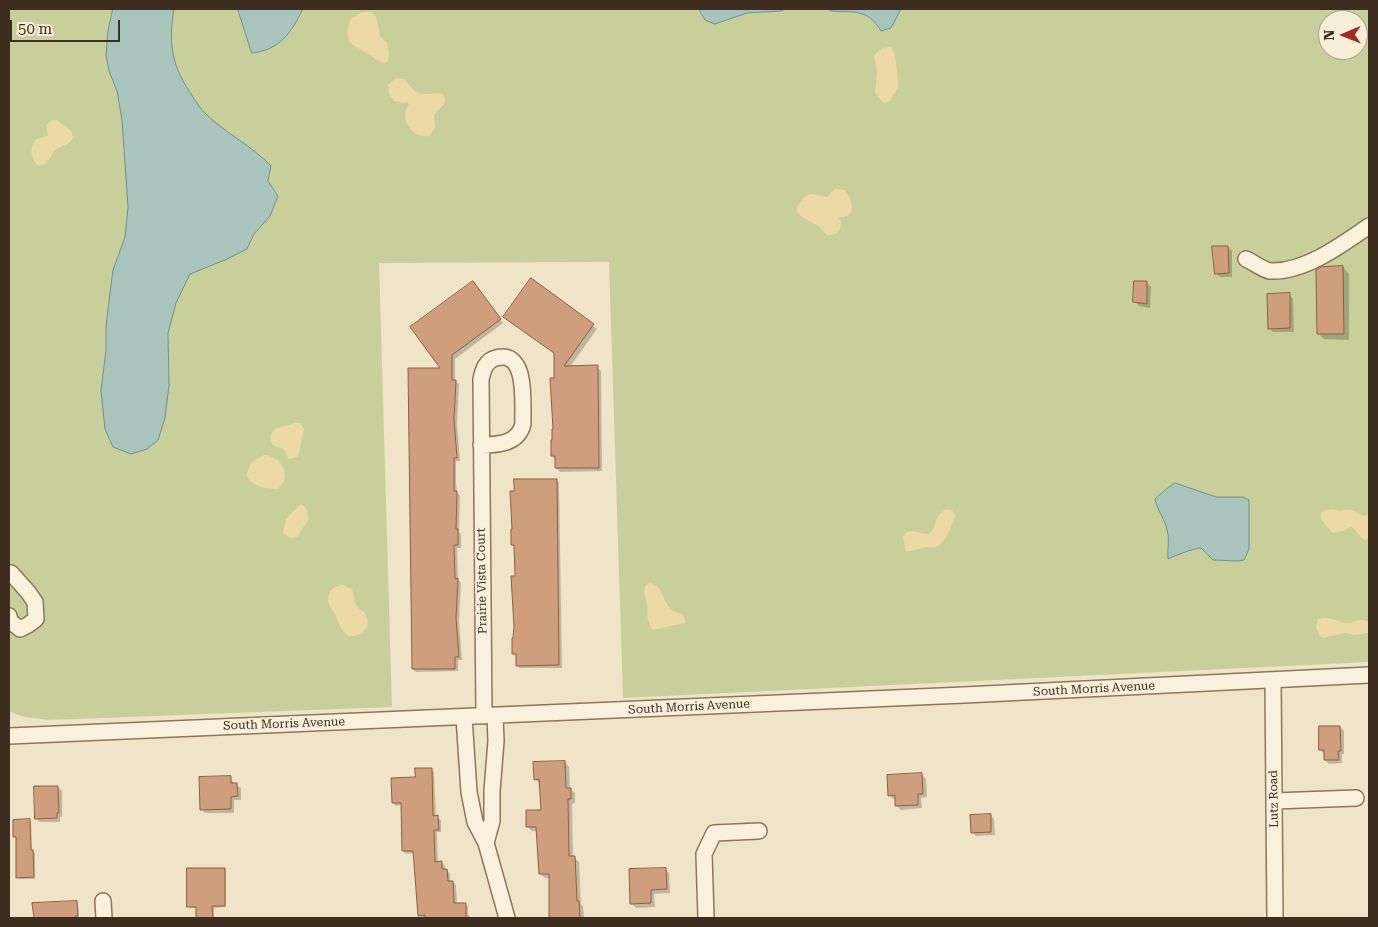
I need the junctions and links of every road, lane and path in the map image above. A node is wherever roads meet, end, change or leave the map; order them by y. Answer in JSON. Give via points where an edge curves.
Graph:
{"nodes":[{"id":1,"x":1369,"y":226,"type":"edge"},
{"id":2,"x":1246,"y":259,"type":"dead end"},
{"id":3,"x":481,"y":445,"type":"junction"},
{"id":4,"x":9,"y":572,"type":"edge"},
{"id":5,"x":9,"y":616,"type":"edge"},
{"id":6,"x":1369,"y":675,"type":"edge"},
{"id":7,"x":1272,"y":680,"type":"junction"},
{"id":8,"x":490,"y":716,"type":"junction"},
{"id":9,"x":464,"y":717,"type":"junction"},
{"id":10,"x":9,"y":736,"type":"edge"},
{"id":11,"x":1356,"y":798,"type":"dead end"},
{"id":12,"x":1274,"y":801,"type":"junction"},
{"id":13,"x":759,"y":831,"type":"dead end"},
{"id":14,"x":486,"y":843,"type":"junction"},
{"id":15,"x":103,"y":901,"type":"dead end"},
{"id":16,"x":104,"y":918,"type":"edge"},
{"id":17,"x":507,"y":918,"type":"edge"},
{"id":18,"x":706,"y":918,"type":"edge"},
{"id":19,"x":1275,"y":918,"type":"edge"}],
"edges":[{"from":1,"to":2,"type":"street","via":[[1338,248],[1301,267],[1269,271]]},
{"from":3,"to":3,"type":"street","name":"Prairie Vista Court","via":[[483,369],[496,358],[506,358],[514,362],[522,376],[521,431],[506,442]]},
{"from":3,"to":8,"type":"street","name":"Prairie Vista Court"},
{"from":4,"to":5,"type":"street","via":[[35,602],[36,618],[20,629]]},
{"from":6,"to":7,"type":"street","name":"South Morris Avenue"},
{"from":7,"to":8,"type":"street","name":"South Morris Avenue"},
{"from":7,"to":12,"type":"street","name":"Lutz Road"},
{"from":8,"to":9,"type":"street","name":"South Morris Avenue"},
{"from":8,"to":14,"type":"street","name":"Prairie Vista Court","via":[[496,741],[492,821]]},
{"from":9,"to":10,"type":"street","name":"South Morris Avenue"},
{"from":9,"to":14,"type":"street","via":[[469,792],[475,822]]},
{"from":11,"to":12,"type":"street"},
{"from":12,"to":19,"type":"street","name":"Lutz Road"},
{"from":13,"to":18,"type":"street","via":[[714,833],[704,854]]},
{"from":14,"to":17,"type":"street"},
{"from":15,"to":16,"type":"street"}]}
